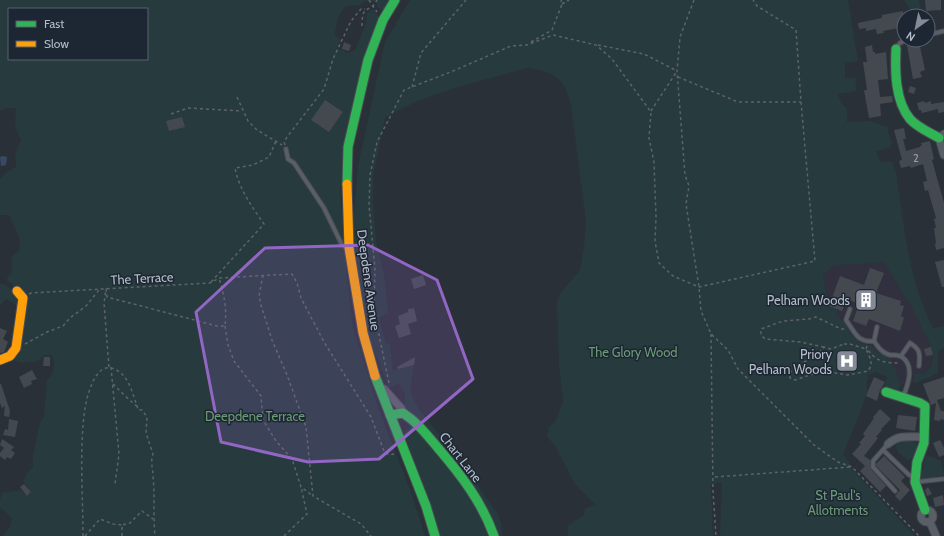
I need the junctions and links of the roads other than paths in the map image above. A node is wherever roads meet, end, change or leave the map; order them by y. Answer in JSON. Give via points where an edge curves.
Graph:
{"nodes":[{"id":1,"x":395,"y":0,"type":"edge"},
{"id":2,"x":896,"y":49,"type":"edge"},
{"id":3,"x":942,"y":136,"type":"edge"},
{"id":4,"x":286,"y":149,"type":"road end"},
{"id":5,"x":944,"y":155,"type":"edge"},
{"id":6,"x":349,"y":248,"type":"junction"},
{"id":7,"x":20,"y":295,"type":"road end"},
{"id":8,"x":850,"y":309,"type":"dead end"},
{"id":9,"x":877,"y":327,"type":"dead end"},
{"id":10,"x":874,"y":341,"type":"junction"},
{"id":11,"x":901,"y":356,"type":"junction"},
{"id":12,"x":0,"y":360,"type":"edge"},
{"id":13,"x":919,"y":366,"type":"dead end"},
{"id":14,"x":374,"y":374,"type":"junction"},
{"id":15,"x":886,"y":392,"type":"dead end"},
{"id":16,"x":902,"y":398,"type":"junction"},
{"id":17,"x":404,"y":413,"type":"junction"},
{"id":18,"x":390,"y":415,"type":"junction"},
{"id":19,"x":924,"y":437,"type":"junction"},
{"id":20,"x":885,"y":447,"type":"junction"},
{"id":21,"x":943,"y":479,"type":"dead end"},
{"id":22,"x":915,"y":480,"type":"junction"},
{"id":23,"x":895,"y":490,"type":"dead end"},
{"id":24,"x":925,"y":510,"type":"joint"},
{"id":25,"x":435,"y":536,"type":"edge"},
{"id":26,"x":494,"y":536,"type":"edge"},
{"id":27,"x":936,"y":536,"type":"edge"}],
"edges":[{"from":1,"to":6,"type":"main road","name":"Deepdene Avenue","via":[[383,20],[368,60],[348,147]]},
{"from":2,"to":3,"type":"main road","via":[[896,83],[906,111],[916,125]]},
{"from":3,"to":5,"type":"street"},
{"from":4,"to":6,"type":"lane","via":[[288,159],[294,163],[324,208],[342,245]]},
{"from":6,"to":14,"type":"main road","name":"Deepdene Avenue","via":[[363,333]]},
{"from":7,"to":12,"type":"main road","via":[[16,348],[9,357]]},
{"from":8,"to":10,"type":"lane","via":[[846,320],[860,339],[865,342]]},
{"from":9,"to":10,"type":"lane"},
{"from":10,"to":11,"type":"lane","via":[[880,350]]},
{"from":11,"to":13,"type":"lane","via":[[910,343],[918,348]]},
{"from":11,"to":16,"type":"lane","via":[[908,364],[910,375]]},
{"from":14,"to":17,"type":"street"},
{"from":14,"to":18,"type":"main road","name":"Deepdene Avenue"},
{"from":15,"to":16,"type":"main road"},
{"from":16,"to":19,"type":"main road","via":[[925,406]]},
{"from":17,"to":18,"type":"main road"},
{"from":17,"to":26,"type":"main road","name":"Chart Lane","via":[[423,430],[461,476],[487,519]]},
{"from":18,"to":25,"type":"main road","name":"Deepdene Avenue","via":[[426,506]]},
{"from":19,"to":20,"type":"street","via":[[900,436]]},
{"from":19,"to":22,"type":"main road"},
{"from":20,"to":22,"type":"lane"},
{"from":20,"to":23,"type":"lane","via":[[872,464]]},
{"from":21,"to":22,"type":"lane"},
{"from":22,"to":24,"type":"main road"},
{"from":24,"to":27,"type":"street","via":[[921,518],[925,522],[930,522]]}]}
